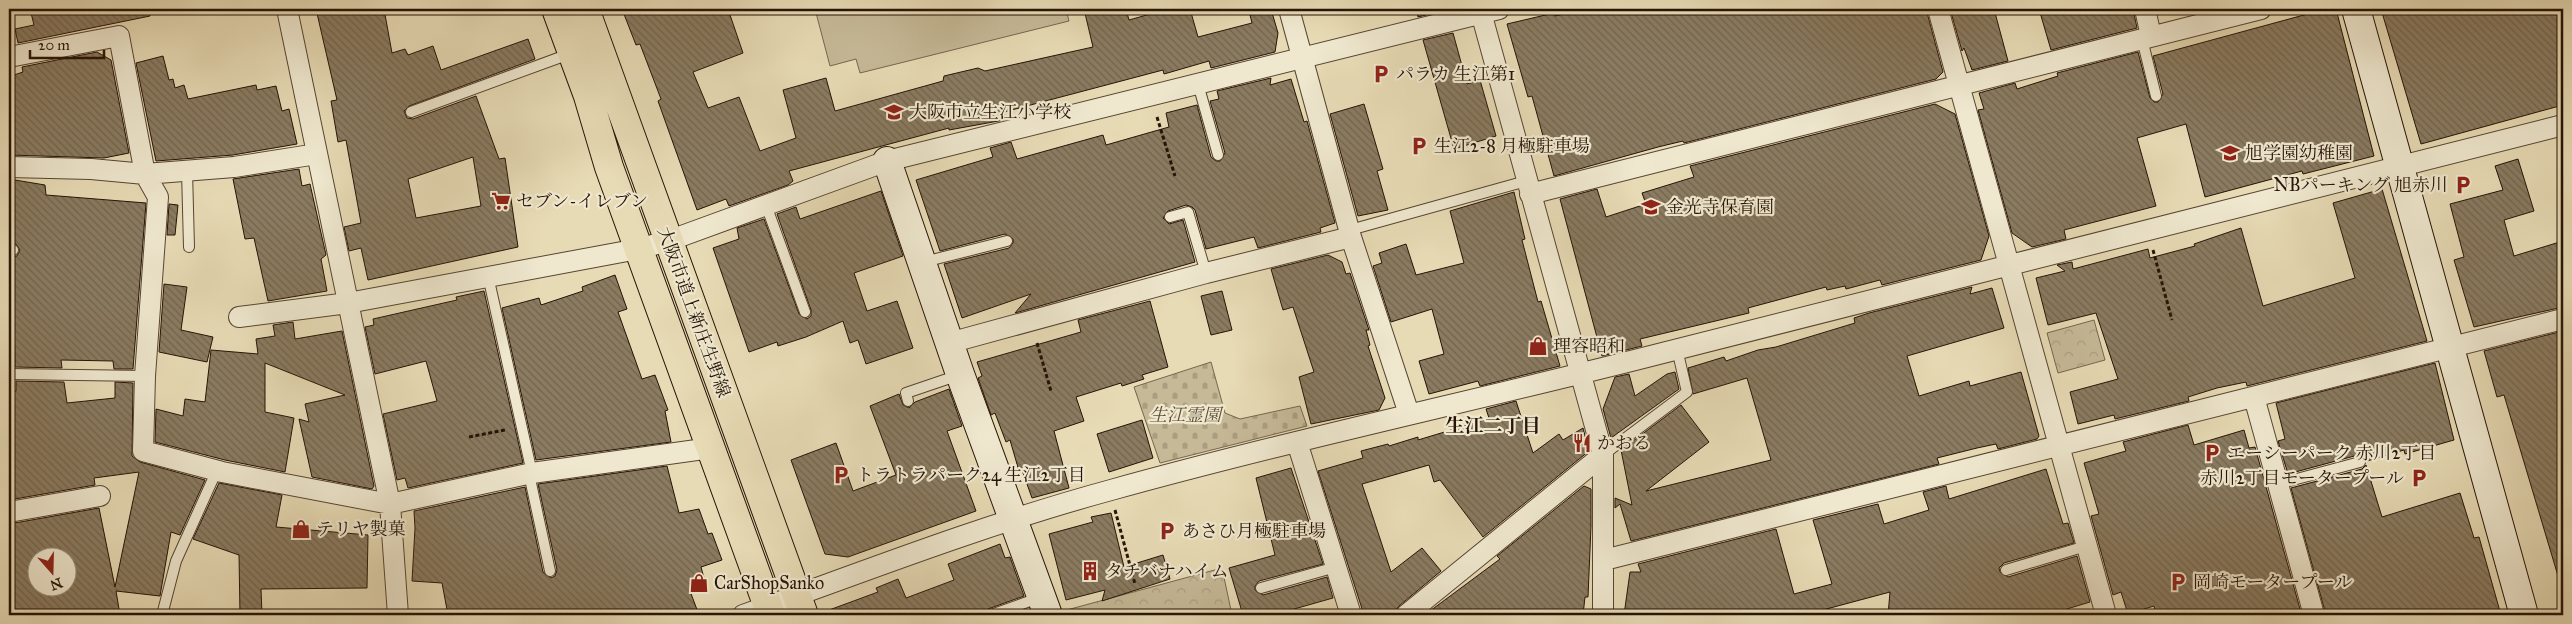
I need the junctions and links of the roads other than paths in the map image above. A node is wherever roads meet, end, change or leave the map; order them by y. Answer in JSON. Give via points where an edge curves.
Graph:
{"nodes":[{"id":1,"x":287,"y":9,"type":"edge"},
{"id":2,"x":556,"y":9,"type":"edge"},
{"id":3,"x":585,"y":9,"type":"edge"},
{"id":4,"x":1289,"y":9,"type":"edge"},
{"id":5,"x":1938,"y":9,"type":"edge"},
{"id":6,"x":2145,"y":9,"type":"edge"},
{"id":7,"x":2261,"y":9,"type":"edge"},
{"id":8,"x":2356,"y":9,"type":"edge"},
{"id":9,"x":1487,"y":10,"type":"edge"},
{"id":10,"x":2147,"y":37,"type":"junction"},
{"id":11,"x":572,"y":53,"type":"junction"},
{"id":12,"x":9,"y":57,"type":"edge"},
{"id":13,"x":1302,"y":57,"type":"junction"},
{"id":14,"x":1198,"y":84,"type":"junction"},
{"id":15,"x":1960,"y":86,"type":"junction"},
{"id":16,"x":2156,"y":96,"type":"dead end"},
{"id":17,"x":411,"y":112,"type":"dead end"},
{"id":18,"x":2563,"y":125,"type":"edge"},
{"id":19,"x":317,"y":154,"type":"junction"},
{"id":20,"x":1218,"y":155,"type":"dead end"},
{"id":21,"x":887,"y":161,"type":"junction"},
{"id":22,"x":2400,"y":166,"type":"junction"},
{"id":23,"x":9,"y":167,"type":"edge"},
{"id":24,"x":187,"y":170,"type":"junction"},
{"id":25,"x":145,"y":174,"type":"junction"},
{"id":26,"x":1528,"y":188,"type":"junction"},
{"id":27,"x":766,"y":205,"type":"junction"},
{"id":28,"x":1170,"y":218,"type":"dead end"},
{"id":29,"x":1350,"y":233,"type":"junction"},
{"id":30,"x":668,"y":241,"type":"junction"},
{"id":31,"x":1008,"y":241,"type":"dead end"},
{"id":32,"x":189,"y":247,"type":"dead end"},
{"id":33,"x":638,"y":249,"type":"junction"},
{"id":34,"x":921,"y":262,"type":"junction"},
{"id":35,"x":2009,"y":266,"type":"junction"},
{"id":36,"x":1206,"y":273,"type":"junction"},
{"id":37,"x":488,"y":276,"type":"junction"},
{"id":38,"x":348,"y":303,"type":"junction"},
{"id":39,"x":805,"y":312,"type":"dead end"},
{"id":40,"x":239,"y":317,"type":"dead end"},
{"id":41,"x":2563,"y":319,"type":"edge"},
{"id":42,"x":950,"y":343,"type":"junction"},
{"id":43,"x":2450,"y":348,"type":"junction"},
{"id":44,"x":1677,"y":349,"type":"junction"},
{"id":45,"x":9,"y":374,"type":"edge"},
{"id":46,"x":960,"y":374,"type":"junction"},
{"id":47,"x":1580,"y":374,"type":"junction"},
{"id":48,"x":145,"y":376,"type":"junction"},
{"id":49,"x":2254,"y":397,"type":"junction"},
{"id":50,"x":908,"y":401,"type":"dead end"},
{"id":51,"x":1409,"y":414,"type":"junction"},
{"id":52,"x":1296,"y":442,"type":"junction"},
{"id":53,"x":2059,"y":446,"type":"junction"},
{"id":54,"x":711,"y":448,"type":"junction"},
{"id":55,"x":1603,"y":455,"type":"junction"},
{"id":56,"x":2360,"y":462,"type":"dead end"},
{"id":57,"x":217,"y":470,"type":"junction"},
{"id":58,"x":531,"y":474,"type":"junction"},
{"id":59,"x":2278,"y":484,"type":"junction"},
{"id":60,"x":100,"y":496,"type":"dead end"},
{"id":61,"x":390,"y":504,"type":"junction"},
{"id":62,"x":9,"y":512,"type":"edge"},
{"id":63,"x":1013,"y":519,"type":"junction"},
{"id":64,"x":2086,"y":546,"type":"junction"},
{"id":65,"x":1604,"y":560,"type":"junction"},
{"id":66,"x":1336,"y":567,"type":"junction"},
{"id":67,"x":2006,"y":570,"type":"dead end"},
{"id":68,"x":550,"y":571,"type":"dead end"},
{"id":69,"x":1261,"y":588,"type":"dead end"},
{"id":70,"x":801,"y":606,"type":"edge"},
{"id":71,"x":1044,"y":606,"type":"edge"},
{"id":72,"x":761,"y":612,"type":"edge"},
{"id":73,"x":162,"y":615,"type":"edge"},
{"id":74,"x":398,"y":615,"type":"edge"},
{"id":75,"x":991,"y":615,"type":"edge"},
{"id":76,"x":1351,"y":615,"type":"edge"},
{"id":77,"x":1406,"y":615,"type":"edge"},
{"id":78,"x":1603,"y":615,"type":"edge"},
{"id":79,"x":2106,"y":615,"type":"edge"},
{"id":80,"x":2314,"y":615,"type":"edge"},
{"id":81,"x":2524,"y":615,"type":"edge"}],
"edges":[{"from":1,"to":19,"type":"street"},
{"from":2,"to":11,"type":"main road","name":"大阪市道上新庄生野線"},
{"from":3,"to":30,"type":"main road","name":"大阪市道上新庄生野線"},
{"from":4,"to":13,"type":"street"},
{"from":5,"to":15,"type":"street"},
{"from":6,"to":10,"type":"street"},
{"from":7,"to":10,"type":"street"},
{"from":8,"to":22,"type":"street"},
{"from":9,"to":13,"type":"street"},
{"from":9,"to":26,"type":"street"},
{"from":10,"to":15,"type":"street"},
{"from":10,"to":16,"type":"lane"},
{"from":11,"to":17,"type":"lane"},
{"from":11,"to":33,"type":"main road","name":"大阪市道上新庄生野線"},
{"from":12,"to":25,"type":"street","via":[[119,36]]},
{"from":13,"to":14,"type":"street"},
{"from":13,"to":29,"type":"street"},
{"from":14,"to":20,"type":"lane"},
{"from":14,"to":21,"type":"street"},
{"from":15,"to":26,"type":"street"},
{"from":15,"to":35,"type":"street"},
{"from":18,"to":22,"type":"street"},
{"from":19,"to":24,"type":"street","via":[[234,167]]},
{"from":19,"to":38,"type":"street"},
{"from":21,"to":27,"type":"street"},
{"from":21,"to":34,"type":"street"},
{"from":22,"to":35,"type":"street"},
{"from":22,"to":43,"type":"street"},
{"from":23,"to":25,"type":"street"},
{"from":24,"to":25,"type":"street"},
{"from":24,"to":32,"type":"lane"},
{"from":25,"to":48,"type":"street","via":[[158,197]]},
{"from":26,"to":29,"type":"lane"},
{"from":26,"to":47,"type":"street"},
{"from":27,"to":30,"type":"street"},
{"from":27,"to":39,"type":"lane"},
{"from":28,"to":36,"type":"lane","via":[[1188,212]]},
{"from":29,"to":36,"type":"street"},
{"from":29,"to":51,"type":"street"},
{"from":30,"to":33,"type":"street"},
{"from":30,"to":70,"type":"main road","name":"大阪市道上新庄生野線"},
{"from":31,"to":34,"type":"lane"},
{"from":33,"to":37,"type":"street"},
{"from":33,"to":54,"type":"main road","name":"大阪市道上新庄生野線"},
{"from":34,"to":42,"type":"street"},
{"from":35,"to":44,"type":"street"},
{"from":35,"to":53,"type":"street"},
{"from":36,"to":42,"type":"street"},
{"from":37,"to":38,"type":"street"},
{"from":37,"to":58,"type":"lane"},
{"from":38,"to":40,"type":"street"},
{"from":38,"to":61,"type":"street"},
{"from":41,"to":43,"type":"street"},
{"from":42,"to":46,"type":"street"},
{"from":43,"to":49,"type":"street"},
{"from":43,"to":81,"type":"street"},
{"from":44,"to":47,"type":"street"},
{"from":44,"to":55,"type":"lane","via":[[1688,392]]},
{"from":45,"to":48,"type":"lane"},
{"from":46,"to":50,"type":"lane","via":[[906,394]]},
{"from":46,"to":63,"type":"street"},
{"from":47,"to":51,"type":"street"},
{"from":47,"to":55,"type":"street"},
{"from":48,"to":57,"type":"street","via":[[142,451]]},
{"from":49,"to":53,"type":"street"},
{"from":49,"to":59,"type":"street"},
{"from":51,"to":52,"type":"street"},
{"from":52,"to":63,"type":"street","via":[[1110,490]]},
{"from":52,"to":66,"type":"street"},
{"from":53,"to":64,"type":"street"},
{"from":53,"to":65,"type":"street"},
{"from":54,"to":58,"type":"street"},
{"from":54,"to":72,"type":"main road","name":"大阪市道上新庄生野線"},
{"from":55,"to":65,"type":"street"},
{"from":55,"to":77,"type":"street"},
{"from":56,"to":59,"type":"lane"},
{"from":57,"to":61,"type":"street"},
{"from":57,"to":73,"type":"lane","via":[[176,561]]},
{"from":58,"to":61,"type":"street"},
{"from":58,"to":68,"type":"lane"},
{"from":59,"to":80,"type":"street"},
{"from":60,"to":62,"type":"street"},
{"from":61,"to":74,"type":"street"},
{"from":63,"to":70,"type":"street","via":[[959,535]]},
{"from":63,"to":71,"type":"street"},
{"from":64,"to":67,"type":"lane"},
{"from":64,"to":79,"type":"street"},
{"from":65,"to":78,"type":"street"},
{"from":66,"to":69,"type":"lane"},
{"from":66,"to":76,"type":"street"},
{"from":70,"to":72,"type":"street"},
{"from":71,"to":75,"type":"lane"}]}
